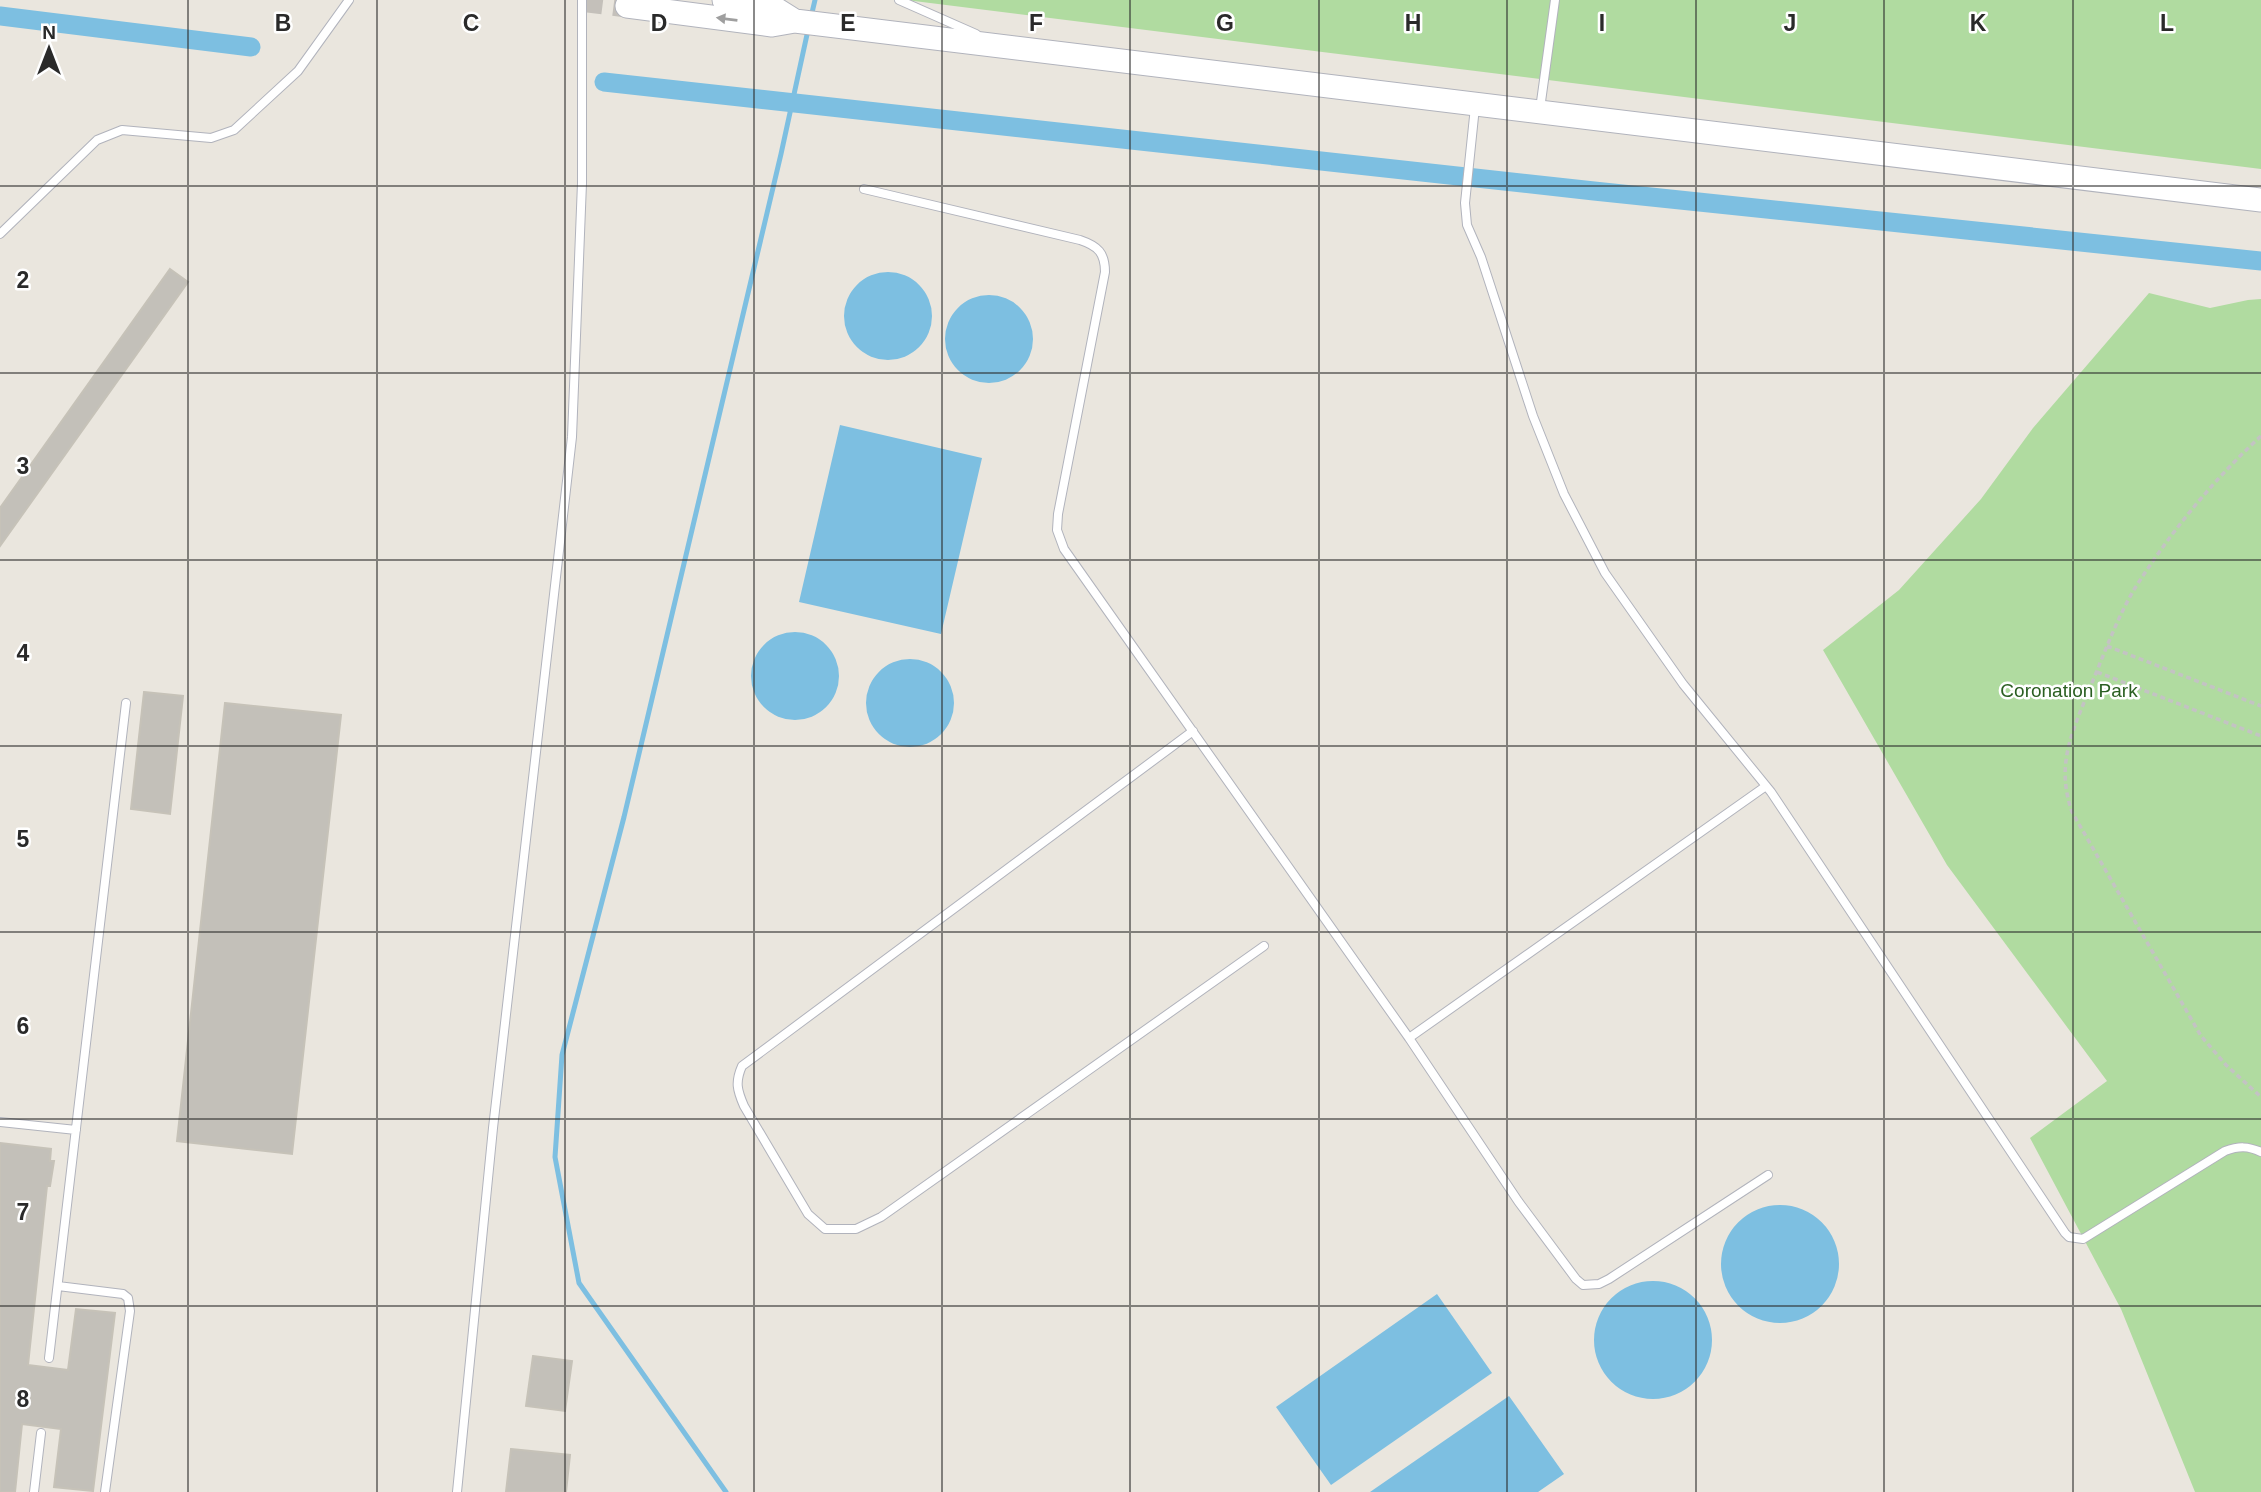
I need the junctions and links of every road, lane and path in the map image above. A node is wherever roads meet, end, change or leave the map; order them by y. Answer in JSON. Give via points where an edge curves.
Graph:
{"nodes":[{"id":1,"x":349,"y":0,"type":"edge"},
{"id":2,"x":582,"y":0,"type":"edge"},
{"id":3,"x":724,"y":0,"type":"edge"},
{"id":4,"x":899,"y":0,"type":"edge"},
{"id":5,"x":1555,"y":0,"type":"edge"},
{"id":6,"x":626,"y":6,"type":"dead end"},
{"id":7,"x":794,"y":21,"type":"junction"},
{"id":8,"x":1006,"y":47,"type":"junction"},
{"id":9,"x":1475,"y":104,"type":"junction"},
{"id":10,"x":1540,"y":112,"type":"junction"},
{"id":11,"x":864,"y":189,"type":"dead end"},
{"id":12,"x":2261,"y":200,"type":"edge"},
{"id":13,"x":0,"y":234,"type":"edge"},
{"id":14,"x":2261,"y":436,"type":"edge"},
{"id":15,"x":2106,"y":646,"type":"junction"},
{"id":16,"x":2097,"y":671,"type":"junction"},
{"id":17,"x":126,"y":703,"type":"dead end"},
{"id":18,"x":2261,"y":706,"type":"edge"},
{"id":19,"x":1193,"y":731,"type":"junction"},
{"id":20,"x":2261,"y":736,"type":"edge"},
{"id":21,"x":1766,"y":786,"type":"junction"},
{"id":22,"x":1264,"y":946,"type":"dead end"},
{"id":23,"x":1409,"y":1038,"type":"junction"},
{"id":24,"x":2261,"y":1097,"type":"edge"},
{"id":25,"x":0,"y":1122,"type":"edge"},
{"id":26,"x":76,"y":1130,"type":"junction"},
{"id":27,"x":2261,"y":1152,"type":"edge"},
{"id":28,"x":1769,"y":1175,"type":"dead end"},
{"id":29,"x":58,"y":1286,"type":"junction"},
{"id":30,"x":49,"y":1358,"type":"dead end"},
{"id":31,"x":41,"y":1433,"type":"dead end"},
{"id":32,"x":34,"y":1492,"type":"edge"},
{"id":33,"x":106,"y":1492,"type":"edge"},
{"id":34,"x":457,"y":1492,"type":"edge"}],
"edges":[{"from":1,"to":13,"type":"lane","via":[[298,71],[234,131],[211,138],[136,131],[107,134]]},
{"from":2,"to":34,"type":"lane","via":[[582,183],[572,437],[493,1128]]},
{"from":3,"to":7,"type":"street","via":[[771,6]]},
{"from":4,"to":8,"type":"lane"},
{"from":5,"to":10,"type":"lane"},
{"from":7,"to":6,"type":"street","one_way":true,"via":[[772,24]]},
{"from":7,"to":8,"type":"street"},
{"from":8,"to":9,"type":"street"},
{"from":9,"to":10,"type":"street"},
{"from":9,"to":21,"type":"lane","via":[[1467,225],[1564,494],[1605,573],[1683,684]]},
{"from":10,"to":12,"type":"street"},
{"from":11,"to":19,"type":"lane","via":[[1080,240],[1100,249],[1105,272],[1057,530],[1064,549]]},
{"from":14,"to":15,"type":"path","via":[[2180,524],[2134,589]]},
{"from":15,"to":16,"type":"path"},
{"from":15,"to":18,"type":"path"},
{"from":16,"to":20,"type":"path"},
{"from":16,"to":24,"type":"path","via":[[2065,760],[2072,812],[2202,1036]]},
{"from":17,"to":26,"type":"lane"},
{"from":19,"to":22,"type":"lane","via":[[742,1066],[738,1091],[808,1214],[825,1229],[856,1229],[881,1217]]},
{"from":19,"to":23,"type":"lane"},
{"from":21,"to":23,"type":"lane"},
{"from":21,"to":27,"type":"lane","via":[[2069,1237],[2084,1239],[2225,1151],[2238,1147]]},
{"from":23,"to":28,"type":"lane","via":[[1518,1201],[1583,1285],[1609,1279]]},
{"from":25,"to":26,"type":"lane"},
{"from":26,"to":29,"type":"lane"},
{"from":29,"to":30,"type":"lane"},
{"from":29,"to":33,"type":"lane","via":[[123,1294],[130,1302]]},
{"from":31,"to":32,"type":"lane"}]}
